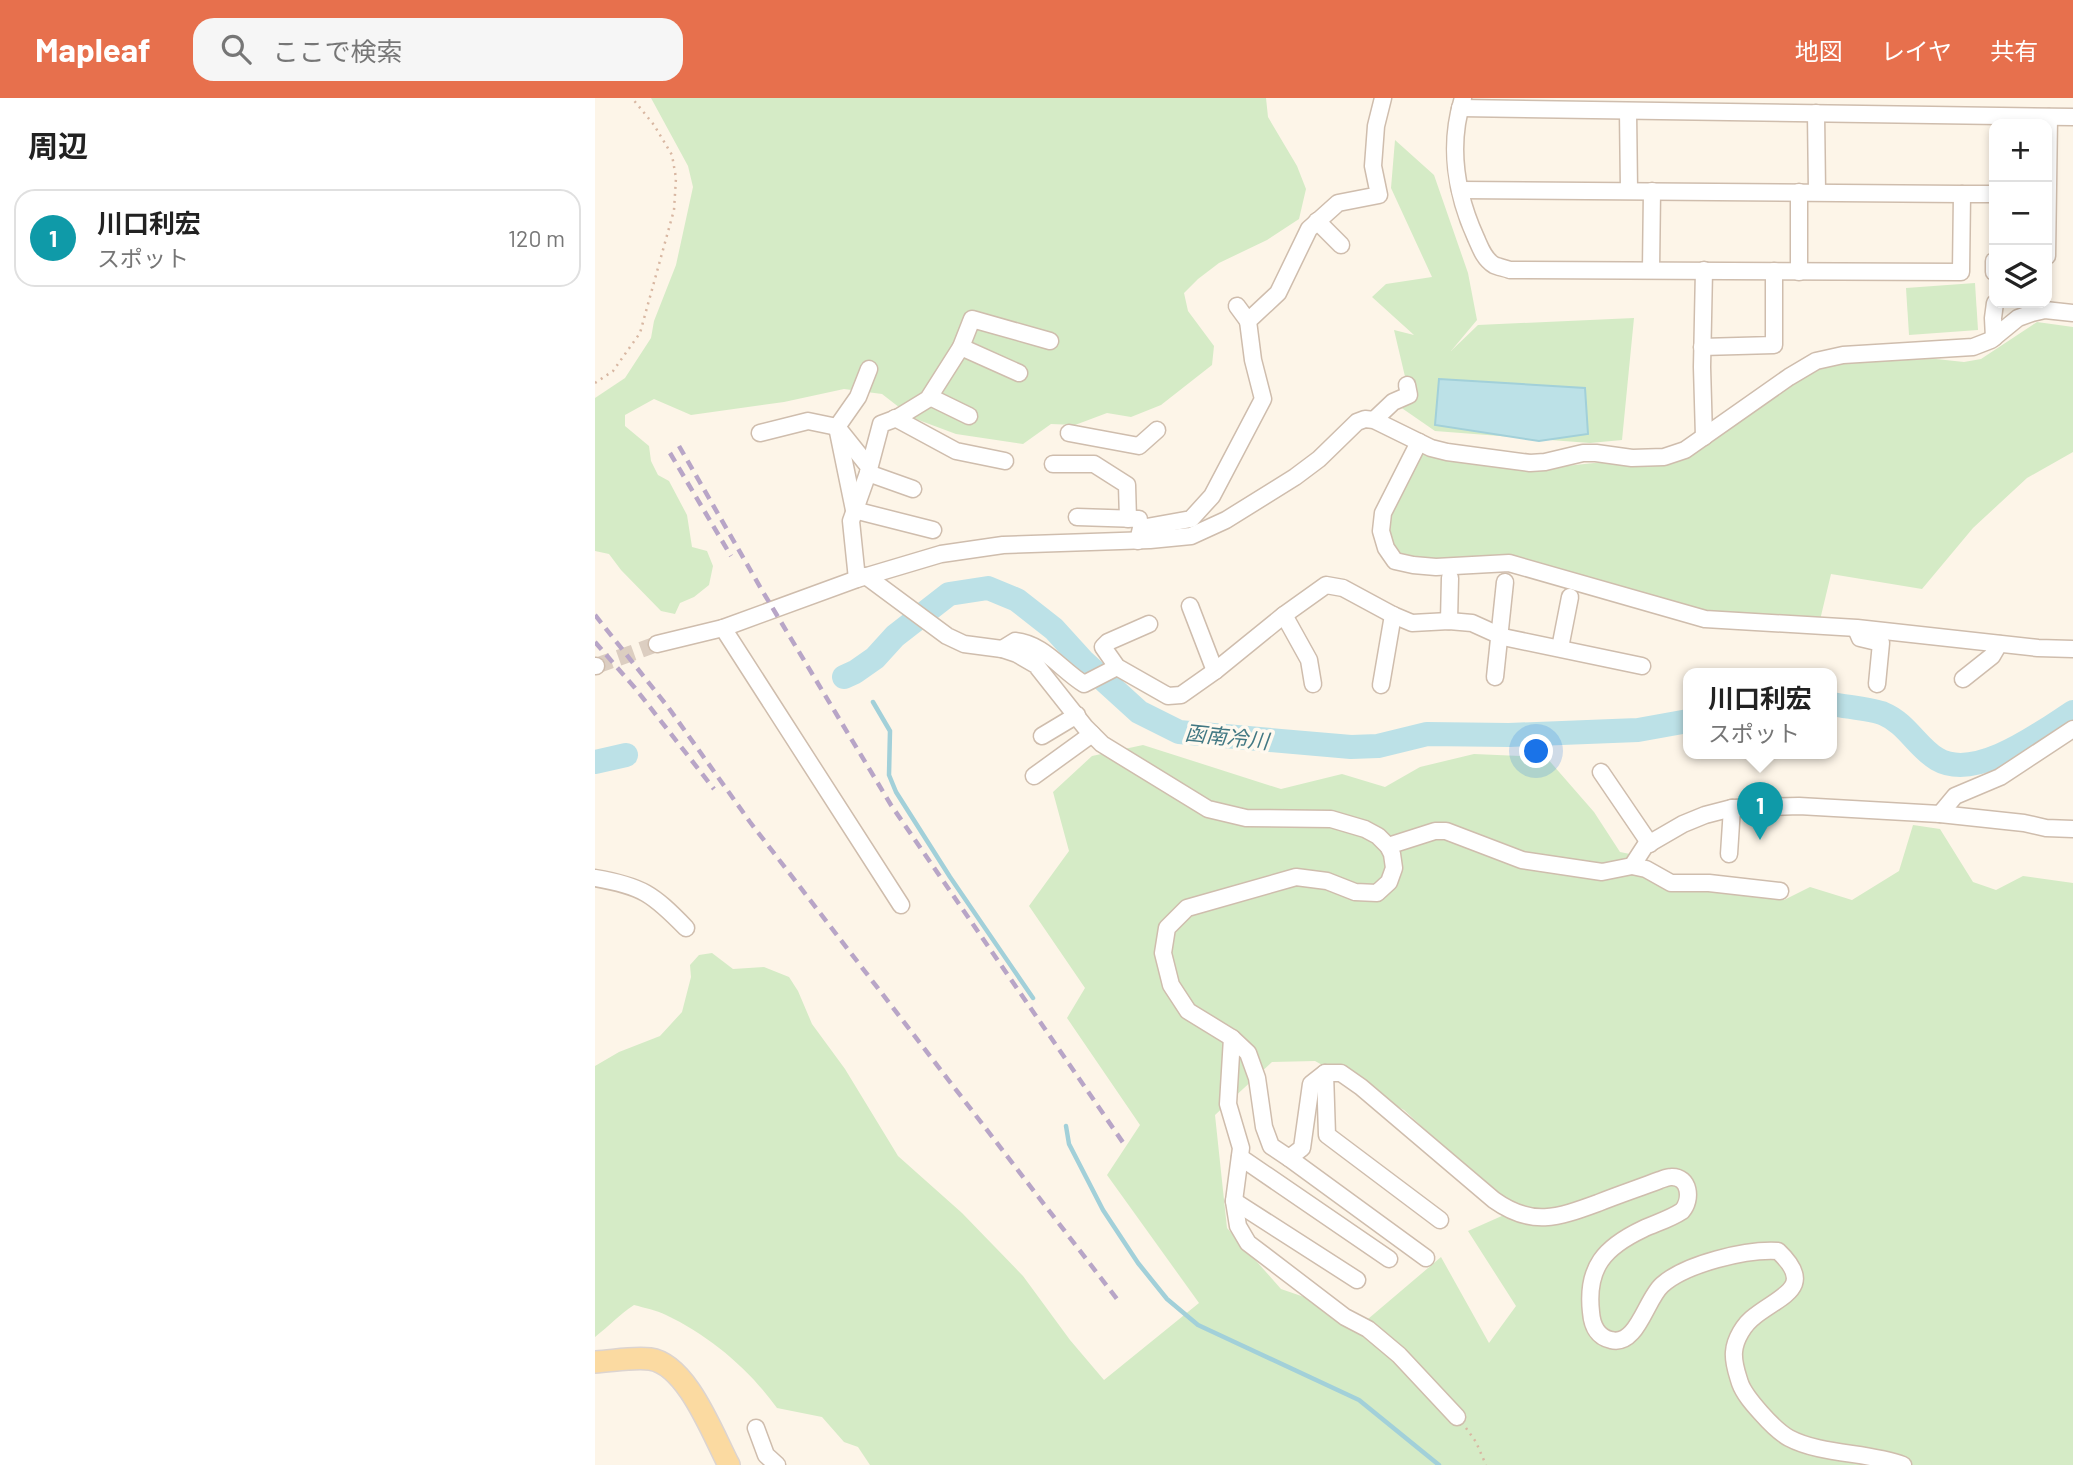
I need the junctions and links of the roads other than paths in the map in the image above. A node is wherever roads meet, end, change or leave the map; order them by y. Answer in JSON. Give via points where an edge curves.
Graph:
{"nodes":[{"id":1,"x":1383,"y":98,"type":"edge"},
{"id":2,"x":1461,"y":103,"type":"edge"},
{"id":3,"x":1654,"y":105,"type":"edge"},
{"id":4,"x":1967,"y":106,"type":"edge"},
{"id":5,"x":1805,"y":108,"type":"edge"},
{"id":6,"x":1628,"y":111,"type":"junction"},
{"id":7,"x":2049,"y":117,"type":"junction"},
{"id":8,"x":2073,"y":117,"type":"edge"},
{"id":9,"x":2047,"y":182,"type":"edge"},
{"id":10,"x":1459,"y":190,"type":"junction"},
{"id":11,"x":1629,"y":191,"type":"junction"},
{"id":12,"x":1652,"y":191,"type":"junction"},
{"id":13,"x":1799,"y":192,"type":"junction"},
{"id":14,"x":1817,"y":192,"type":"junction"},
{"id":15,"x":1962,"y":194,"type":"junction"},
{"id":16,"x":1989,"y":194,"type":"edge"},
{"id":17,"x":1317,"y":221,"type":"junction"},
{"id":18,"x":1341,"y":246,"type":"dead end"},
{"id":19,"x":1651,"y":270,"type":"junction"},
{"id":20,"x":1703,"y":270,"type":"junction"},
{"id":21,"x":1774,"y":271,"type":"junction"},
{"id":22,"x":1800,"y":272,"type":"junction"},
{"id":23,"x":1237,"y":306,"type":"dead end"},
{"id":24,"x":1994,"y":308,"type":"edge"},
{"id":25,"x":2043,"y":308,"type":"edge"},
{"id":26,"x":2050,"y":308,"type":"edge"},
{"id":27,"x":2073,"y":313,"type":"edge"},
{"id":28,"x":1248,"y":321,"type":"junction"},
{"id":29,"x":1994,"y":338,"type":"junction"},
{"id":30,"x":1050,"y":341,"type":"dead end"},
{"id":31,"x":961,"y":347,"type":"junction"},
{"id":32,"x":1702,"y":347,"type":"junction"},
{"id":33,"x":869,"y":369,"type":"dead end"},
{"id":34,"x":1019,"y":373,"type":"dead end"},
{"id":35,"x":1407,"y":385,"type":"dead end"},
{"id":36,"x":929,"y":397,"type":"junction"},
{"id":37,"x":969,"y":416,"type":"dead end"},
{"id":38,"x":895,"y":418,"type":"junction"},
{"id":39,"x":1374,"y":420,"type":"junction"},
{"id":40,"x":837,"y":427,"type":"junction"},
{"id":41,"x":1157,"y":430,"type":"dead end"},
{"id":42,"x":760,"y":433,"type":"dead end"},
{"id":43,"x":1069,"y":433,"type":"dead end"},
{"id":44,"x":1704,"y":437,"type":"junction"},
{"id":45,"x":1115,"y":442,"type":"junction"},
{"id":46,"x":1419,"y":442,"type":"junction"},
{"id":47,"x":1005,"y":461,"type":"dead end"},
{"id":48,"x":1053,"y":464,"type":"dead end"},
{"id":49,"x":1094,"y":464,"type":"junction"},
{"id":50,"x":868,"y":470,"type":"junction"},
{"id":51,"x":913,"y":489,"type":"dead end"},
{"id":52,"x":854,"y":510,"type":"junction"},
{"id":53,"x":1077,"y":517,"type":"dead end"},
{"id":54,"x":1128,"y":519,"type":"junction"},
{"id":55,"x":1179,"y":521,"type":"junction"},
{"id":56,"x":933,"y":530,"type":"dead end"},
{"id":57,"x":1138,"y":541,"type":"junction"},
{"id":58,"x":862,"y":577,"type":"junction"},
{"id":59,"x":1450,"y":578,"type":"dead end"},
{"id":60,"x":1505,"y":582,"type":"dead end"},
{"id":61,"x":1570,"y":597,"type":"dead end"},
{"id":62,"x":1190,"y":606,"type":"dead end"},
{"id":63,"x":1285,"y":615,"type":"junction"},
{"id":64,"x":1393,"y":615,"type":"junction"},
{"id":65,"x":1449,"y":621,"type":"junction"},
{"id":66,"x":1149,"y":624,"type":"dead end"},
{"id":67,"x":723,"y":628,"type":"junction"},
{"id":68,"x":1857,"y":628,"type":"junction"},
{"id":69,"x":1499,"y":635,"type":"junction"},
{"id":70,"x":657,"y":644,"type":"tunnel mouth"},
{"id":71,"x":1999,"y":644,"type":"junction"},
{"id":72,"x":1560,"y":648,"type":"junction"},
{"id":73,"x":1002,"y":649,"type":"junction"},
{"id":74,"x":2072,"y":649,"type":"edge"},
{"id":75,"x":1642,"y":666,"type":"dead end"},
{"id":76,"x":1117,"y":667,"type":"junction"},
{"id":77,"x":1215,"y":671,"type":"junction"},
{"id":78,"x":1495,"y":677,"type":"dead end"},
{"id":79,"x":1963,"y":679,"type":"dead end"},
{"id":80,"x":1313,"y":684,"type":"dead end"},
{"id":81,"x":1877,"y":684,"type":"dead end"},
{"id":82,"x":1381,"y":685,"type":"dead end"},
{"id":83,"x":1077,"y":715,"type":"junction"},
{"id":84,"x":2073,"y":729,"type":"edge"},
{"id":85,"x":1092,"y":734,"type":"junction"},
{"id":86,"x":1042,"y":736,"type":"dead end"},
{"id":87,"x":1601,"y":772,"type":"dead end"},
{"id":88,"x":1034,"y":776,"type":"dead end"},
{"id":89,"x":1732,"y":808,"type":"junction"},
{"id":90,"x":1940,"y":814,"type":"junction"},
{"id":91,"x":2073,"y":829,"type":"edge"},
{"id":92,"x":1650,"y":844,"type":"junction"},
{"id":93,"x":1388,"y":846,"type":"junction"},
{"id":94,"x":1729,"y":855,"type":"dead end"},
{"id":95,"x":1632,"y":866,"type":"junction"},
{"id":96,"x":595,"y":878,"type":"edge"},
{"id":97,"x":1780,"y":891,"type":"dead end"},
{"id":98,"x":901,"y":905,"type":"dead end"},
{"id":99,"x":686,"y":928,"type":"dead end"},
{"id":100,"x":1231,"y":1038,"type":"junction"},
{"id":101,"x":1325,"y":1073,"type":"junction"},
{"id":102,"x":1240,"y":1157,"type":"junction"},
{"id":103,"x":1289,"y":1158,"type":"junction"},
{"id":104,"x":1234,"y":1201,"type":"junction"},
{"id":105,"x":1440,"y":1220,"type":"dead end"},
{"id":106,"x":1426,"y":1258,"type":"dead end"},
{"id":107,"x":1389,"y":1259,"type":"dead end"},
{"id":108,"x":1357,"y":1280,"type":"dead end"},
{"id":109,"x":595,"y":1362,"type":"edge"},
{"id":110,"x":1457,"y":1417,"type":"road end"},
{"id":111,"x":756,"y":1428,"type":"dead end"},
{"id":112,"x":766,"y":1461,"type":"edge"},
{"id":113,"x":729,"y":1465,"type":"edge"},
{"id":114,"x":1903,"y":1465,"type":"edge"}],
"edges":[{"from":1,"to":17,"type":"street","via":[[1373,166],[1379,195],[1338,203]]},
{"from":2,"to":6,"type":"street"},
{"from":2,"to":10,"type":"street","via":[[1455,146]]},
{"from":3,"to":5,"type":"street"},
{"from":3,"to":6,"type":"street"},
{"from":4,"to":5,"type":"street"},
{"from":4,"to":7,"type":"street"},
{"from":5,"to":14,"type":"street"},
{"from":6,"to":11,"type":"street"},
{"from":7,"to":8,"type":"street"},
{"from":7,"to":9,"type":"street"},
{"from":10,"to":11,"type":"street"},
{"from":10,"to":19,"type":"street","via":[[1483,255],[1493,264],[1510,270]]},
{"from":11,"to":12,"type":"street"},
{"from":12,"to":13,"type":"street"},
{"from":12,"to":19,"type":"street"},
{"from":13,"to":14,"type":"street"},
{"from":13,"to":22,"type":"street"},
{"from":14,"to":15,"type":"street"},
{"from":15,"to":16,"type":"street"},
{"from":15,"to":22,"type":"street","via":[[1961,272]]},
{"from":17,"to":18,"type":"street"},
{"from":17,"to":28,"type":"street","via":[[1308,229],[1278,293]]},
{"from":19,"to":20,"type":"street"},
{"from":20,"to":21,"type":"street"},
{"from":20,"to":32,"type":"street"},
{"from":21,"to":22,"type":"street"},
{"from":21,"to":32,"type":"street","via":[[1774,345]]},
{"from":23,"to":28,"type":"street"},
{"from":24,"to":29,"type":"street"},
{"from":25,"to":29,"type":"street","via":[[2018,318]]},
{"from":26,"to":27,"type":"street"},
{"from":28,"to":55,"type":"street","via":[[1263,399],[1212,496],[1191,519]]},
{"from":29,"to":44,"type":"street","via":[[1973,347],[1843,355],[1816,361]]},
{"from":30,"to":31,"type":"street","via":[[972,319]]},
{"from":31,"to":34,"type":"street"},
{"from":31,"to":36,"type":"street"},
{"from":32,"to":44,"type":"street"},
{"from":33,"to":40,"type":"street","via":[[858,397]]},
{"from":35,"to":39,"type":"street","via":[[1409,395],[1393,402]]},
{"from":36,"to":37,"type":"street"},
{"from":36,"to":38,"type":"street"},
{"from":38,"to":47,"type":"street","via":[[956,451]]},
{"from":38,"to":50,"type":"street","via":[[881,424]]},
{"from":39,"to":46,"type":"street"},
{"from":39,"to":57,"type":"street","via":[[1357,422],[1295,477],[1226,520],[1191,536]]},
{"from":40,"to":42,"type":"street","via":[[808,421]]},
{"from":40,"to":50,"type":"street"},
{"from":40,"to":52,"type":"street"},
{"from":41,"to":45,"type":"street","via":[[1139,446]]},
{"from":43,"to":45,"type":"street"},
{"from":44,"to":46,"type":"street","via":[[1664,457],[1583,453],[1529,463],[1447,452]]},
{"from":45,"to":49,"type":"street"},
{"from":46,"to":68,"type":"street","via":[[1383,513],[1381,531],[1395,561],[1436,567],[1509,564],[1705,619]]},
{"from":48,"to":49,"type":"street"},
{"from":49,"to":54,"type":"street","via":[[1127,485]]},
{"from":50,"to":51,"type":"street"},
{"from":50,"to":52,"type":"street"},
{"from":52,"to":56,"type":"street"},
{"from":52,"to":58,"type":"street","via":[[851,521]]},
{"from":53,"to":54,"type":"street"},
{"from":54,"to":55,"type":"street"},
{"from":55,"to":57,"type":"street","via":[[1141,528]]},
{"from":57,"to":58,"type":"street","via":[[1003,545],[941,554]]},
{"from":58,"to":67,"type":"street"},
{"from":58,"to":73,"type":"street","via":[[947,636],[964,644]]},
{"from":59,"to":65,"type":"street"},
{"from":60,"to":69,"type":"street"},
{"from":61,"to":72,"type":"street"},
{"from":62,"to":77,"type":"street"},
{"from":63,"to":64,"type":"street","via":[[1326,585],[1343,588]]},
{"from":63,"to":77,"type":"street"},
{"from":63,"to":80,"type":"street","via":[[1309,660]]},
{"from":64,"to":65,"type":"street","via":[[1412,623]]},
{"from":64,"to":82,"type":"street"},
{"from":65,"to":69,"type":"street"},
{"from":66,"to":76,"type":"street","via":[[1103,647]]},
{"from":67,"to":70,"type":"street"},
{"from":67,"to":98,"type":"street"},
{"from":68,"to":71,"type":"street"},
{"from":68,"to":81,"type":"street","via":[[1860,638],[1881,643]]},
{"from":69,"to":72,"type":"street"},
{"from":69,"to":78,"type":"street"},
{"from":71,"to":74,"type":"street"},
{"from":71,"to":79,"type":"street","via":[[1992,656]]},
{"from":72,"to":75,"type":"street"},
{"from":73,"to":76,"type":"street","via":[[1015,640],[1029,642],[1084,684]]},
{"from":73,"to":83,"type":"street","via":[[1037,665]]},
{"from":76,"to":77,"type":"street","via":[[1168,696],[1181,695]]},
{"from":83,"to":85,"type":"street"},
{"from":83,"to":86,"type":"street"},
{"from":84,"to":90,"type":"street","via":[[2000,777],[1955,796]]},
{"from":85,"to":88,"type":"street"},
{"from":85,"to":93,"type":"street","via":[[1121,757],[1208,809],[1246,818],[1331,819],[1378,836]]},
{"from":87,"to":92,"type":"street"},
{"from":89,"to":90,"type":"street","via":[[1799,806]]},
{"from":89,"to":92,"type":"street","via":[[1683,824]]},
{"from":89,"to":94,"type":"street"},
{"from":90,"to":91,"type":"street"},
{"from":92,"to":95,"type":"street"},
{"from":93,"to":95,"type":"street","via":[[1446,831],[1522,860],[1602,872]]},
{"from":93,"to":100,"type":"street","via":[[1394,868],[1389,882],[1377,893],[1296,877],[1187,908],[1167,928],[1163,953],[1171,985],[1188,1011]]},
{"from":95,"to":97,"type":"street","via":[[1671,883]]},
{"from":96,"to":99,"type":"street","via":[[647,893]]},
{"from":100,"to":102,"type":"street","via":[[1228,1104]]},
{"from":100,"to":103,"type":"street","via":[[1248,1053],[1271,1146]]},
{"from":101,"to":103,"type":"street","via":[[1311,1084],[1303,1147]]},
{"from":101,"to":105,"type":"street","via":[[1327,1135]]},
{"from":101,"to":114,"type":"street","via":[[1341,1073],[1361,1087],[1494,1200],[1523,1215],[1555,1218],[1660,1180],[1673,1177],[1684,1182],[1689,1194],[1682,1211],[1623,1239],[1599,1261],[1591,1287],[1595,1328],[1608,1340],[1628,1338],[1659,1287],[1673,1276],[1742,1253],[1778,1251],[1795,1279],[1782,1299],[1753,1317],[1738,1337],[1735,1370],[1742,1389],[1789,1438]]},
{"from":102,"to":104,"type":"street"},
{"from":102,"to":107,"type":"street"},
{"from":103,"to":106,"type":"street","via":[[1367,1208]]},
{"from":104,"to":108,"type":"street","via":[[1317,1248]]},
{"from":104,"to":110,"type":"street","via":[[1238,1226],[1248,1242],[1345,1317],[1368,1329]]},
{"from":109,"to":113,"type":"main road","via":[[650,1359],[673,1370],[688,1387]]},
{"from":111,"to":112,"type":"street"}]}
